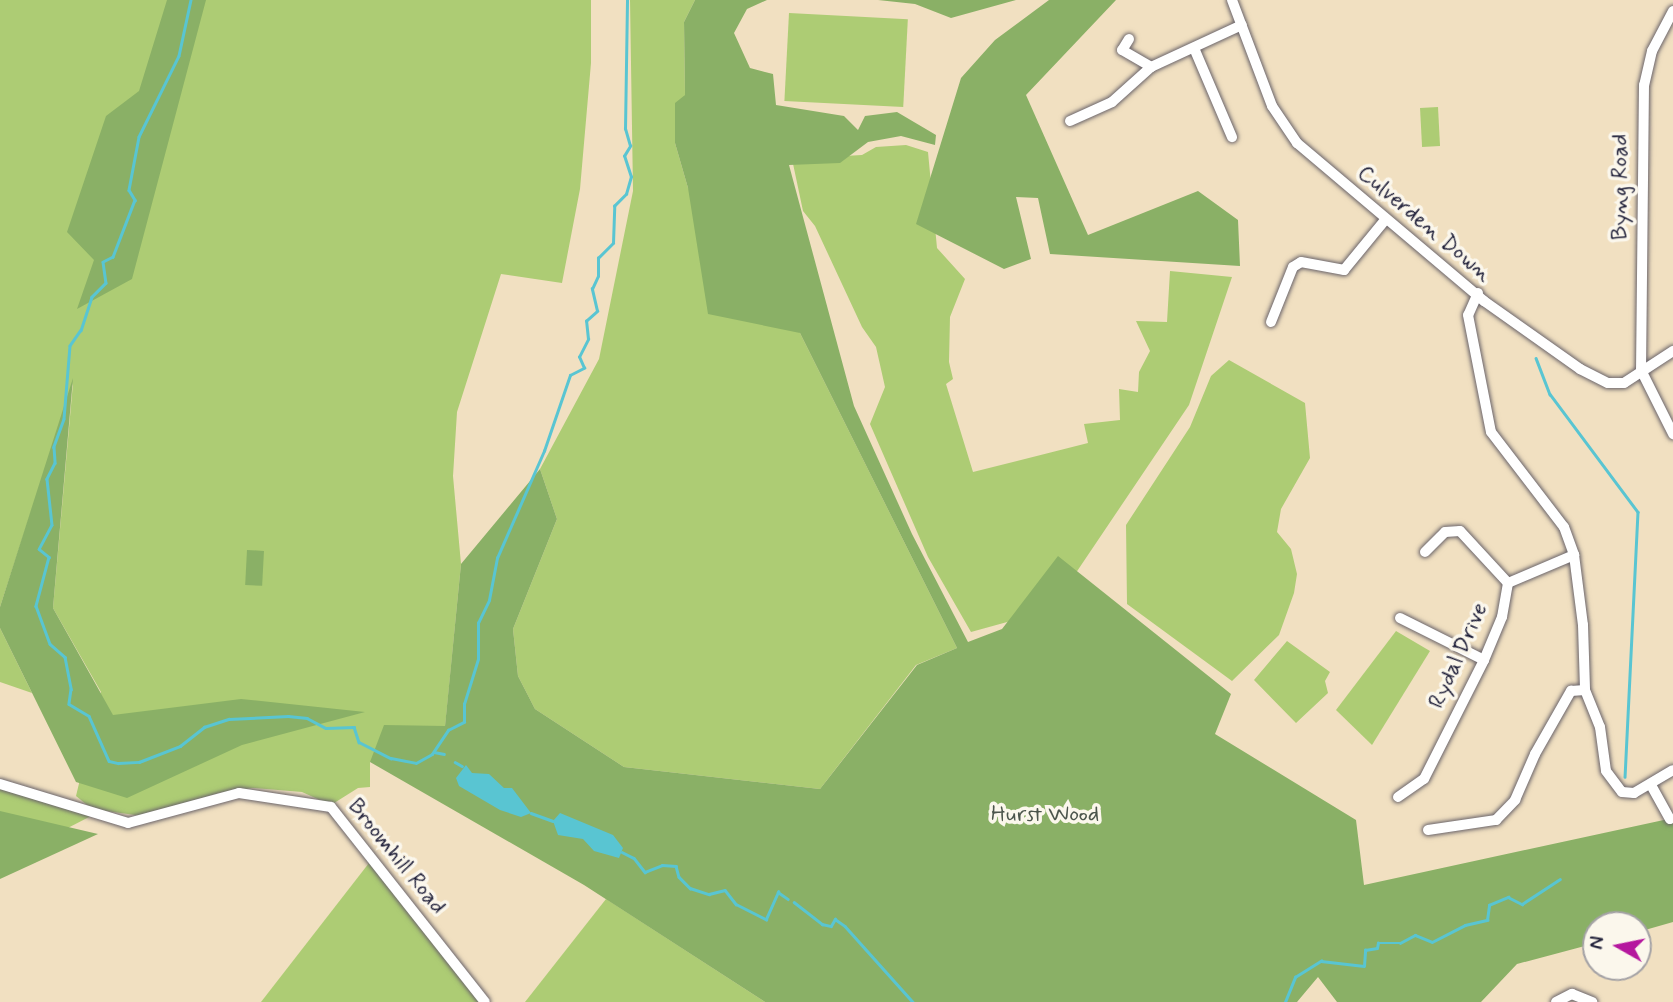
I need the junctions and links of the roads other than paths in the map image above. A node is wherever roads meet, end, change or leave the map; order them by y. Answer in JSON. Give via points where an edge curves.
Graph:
{"nodes":[{"id":1,"x":1232,"y":0,"type":"edge"},
{"id":2,"x":1673,"y":11,"type":"edge"},
{"id":3,"x":1242,"y":25,"type":"junction"},
{"id":4,"x":1129,"y":39,"type":"dead end"},
{"id":5,"x":1194,"y":48,"type":"junction"},
{"id":6,"x":1151,"y":67,"type":"junction"},
{"id":7,"x":1070,"y":121,"type":"dead end"},
{"id":8,"x":1232,"y":137,"type":"dead end"},
{"id":9,"x":1385,"y":220,"type":"junction"},
{"id":10,"x":1478,"y":293,"type":"junction"},
{"id":11,"x":1272,"y":322,"type":"dead end"},
{"id":12,"x":1673,"y":351,"type":"edge"},
{"id":13,"x":1641,"y":370,"type":"junction"},
{"id":14,"x":1673,"y":433,"type":"edge"},
{"id":15,"x":1425,"y":552,"type":"dead end"},
{"id":16,"x":1574,"y":555,"type":"junction"},
{"id":17,"x":1508,"y":583,"type":"junction"},
{"id":18,"x":1400,"y":618,"type":"dead end"},
{"id":19,"x":1484,"y":660,"type":"junction"},
{"id":20,"x":1585,"y":690,"type":"junction"},
{"id":21,"x":1673,"y":770,"type":"edge"},
{"id":22,"x":0,"y":784,"type":"edge"},
{"id":23,"x":1651,"y":785,"type":"junction"},
{"id":24,"x":1398,"y":797,"type":"dead end"},
{"id":25,"x":1670,"y":819,"type":"dead end"},
{"id":26,"x":1428,"y":830,"type":"dead end"},
{"id":27,"x":485,"y":1002,"type":"edge"},
{"id":28,"x":1556,"y":1002,"type":"edge"},
{"id":29,"x":1592,"y":1002,"type":"edge"}],
"edges":[{"from":1,"to":3,"type":"street","name":"Culverden Down"},
{"from":2,"to":13,"type":"street","name":"Byng Road","via":[[1653,51],[1644,85]]},
{"from":3,"to":5,"type":"street"},
{"from":3,"to":9,"type":"street","name":"Culverden Down","via":[[1281,122],[1297,143]]},
{"from":4,"to":6,"type":"street","via":[[1122,50]]},
{"from":5,"to":6,"type":"street"},
{"from":5,"to":8,"type":"street"},
{"from":6,"to":7,"type":"street","via":[[1112,102]]},
{"from":9,"to":10,"type":"street","name":"Culverden Down"},
{"from":9,"to":11,"type":"street","via":[[1344,270],[1301,262],[1293,267]]},
{"from":10,"to":13,"type":"street","name":"Culverden Down","via":[[1594,377],[1618,385]]},
{"from":10,"to":16,"type":"street","via":[[1468,315],[1491,432],[1564,527]]},
{"from":12,"to":13,"type":"street","name":"Culverden Down","via":[[1661,354]]},
{"from":13,"to":14,"type":"street"},
{"from":15,"to":17,"type":"street","via":[[1446,532],[1460,531]]},
{"from":16,"to":17,"type":"street","name":"Rydal Drive"},
{"from":16,"to":20,"type":"street"},
{"from":17,"to":19,"type":"street","name":"Rydal Drive","via":[[1502,617]]},
{"from":18,"to":19,"type":"street"},
{"from":19,"to":24,"type":"street","name":"Rydal Drive","via":[[1424,779]]},
{"from":20,"to":23,"type":"street","via":[[1601,727],[1606,771],[1622,792]]},
{"from":20,"to":26,"type":"street","via":[[1571,691],[1515,800],[1496,820]]},
{"from":21,"to":23,"type":"street"},
{"from":22,"to":27,"type":"street","name":"Broomhill Road","via":[[128,823],[239,793],[331,807]]},
{"from":23,"to":25,"type":"street"},
{"from":28,"to":29,"type":"street","via":[[1572,994]]}]}
